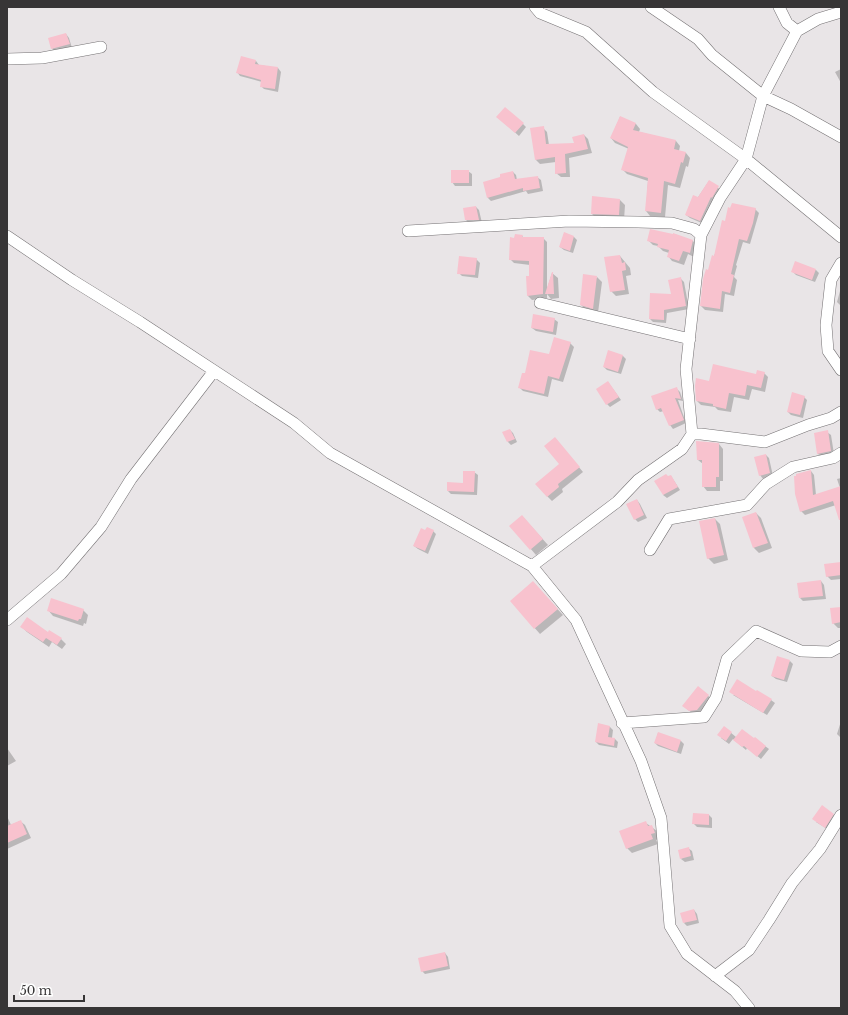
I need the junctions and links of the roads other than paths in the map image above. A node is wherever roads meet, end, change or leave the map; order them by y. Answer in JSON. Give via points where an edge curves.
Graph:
{"nodes":[{"id":1,"x":535,"y":7,"type":"edge"},
{"id":2,"x":651,"y":7,"type":"edge"},
{"id":3,"x":779,"y":7,"type":"edge"},
{"id":4,"x":841,"y":12,"type":"edge"},
{"id":5,"x":797,"y":32,"type":"junction"},
{"id":6,"x":101,"y":47,"type":"dead end"},
{"id":7,"x":7,"y":59,"type":"edge"},
{"id":8,"x":763,"y":96,"type":"junction"},
{"id":9,"x":841,"y":137,"type":"edge"},
{"id":10,"x":746,"y":159,"type":"junction"},
{"id":11,"x":408,"y":231,"type":"dead end"},
{"id":12,"x":701,"y":235,"type":"junction"},
{"id":13,"x":7,"y":236,"type":"edge"},
{"id":14,"x":841,"y":237,"type":"edge"},
{"id":15,"x":841,"y":263,"type":"edge"},
{"id":16,"x":540,"y":303,"type":"dead end"},
{"id":17,"x":690,"y":339,"type":"junction"},
{"id":18,"x":841,"y":370,"type":"edge"},
{"id":19,"x":214,"y":371,"type":"junction"},
{"id":20,"x":841,"y":412,"type":"edge"},
{"id":21,"x":692,"y":434,"type":"junction"},
{"id":22,"x":841,"y":453,"type":"edge"},
{"id":23,"x":650,"y":550,"type":"dead end"},
{"id":24,"x":532,"y":566,"type":"junction"},
{"id":25,"x":7,"y":620,"type":"edge"},
{"id":26,"x":841,"y":646,"type":"edge"},
{"id":27,"x":622,"y":723,"type":"junction"},
{"id":28,"x":841,"y":814,"type":"edge"},
{"id":29,"x":715,"y":976,"type":"junction"},
{"id":30,"x":749,"y":1008,"type":"edge"}],
"edges":[{"from":1,"to":10,"type":"street","via":[[540,13],[586,32],[653,92]]},
{"from":2,"to":8,"type":"street","via":[[698,39],[712,55]]},
{"from":3,"to":5,"type":"street","via":[[787,23]]},
{"from":4,"to":5,"type":"street","via":[[818,19]]},
{"from":5,"to":8,"type":"street"},
{"from":6,"to":7,"type":"street","via":[[42,58]]},
{"from":8,"to":9,"type":"street"},
{"from":8,"to":10,"type":"street"},
{"from":10,"to":12,"type":"street","via":[[720,198]]},
{"from":10,"to":14,"type":"street"},
{"from":11,"to":12,"type":"street","via":[[569,221],[672,223],[694,229]]},
{"from":12,"to":17,"type":"street"},
{"from":13,"to":19,"type":"street"},
{"from":15,"to":18,"type":"street","via":[[831,280],[826,325],[828,351]]},
{"from":16,"to":17,"type":"street"},
{"from":17,"to":21,"type":"street","via":[[686,369]]},
{"from":19,"to":24,"type":"street","via":[[294,423],[330,453]]},
{"from":19,"to":25,"type":"street","via":[[131,480],[102,527],[60,574]]},
{"from":20,"to":21,"type":"street","via":[[765,442]]},
{"from":21,"to":24,"type":"street","via":[[682,449],[638,480],[617,502]]},
{"from":22,"to":23,"type":"street","via":[[833,458],[793,467],[766,484],[747,505],[669,519]]},
{"from":24,"to":27,"type":"street","via":[[576,620]]},
{"from":26,"to":27,"type":"street","via":[[830,652],[801,651],[756,632],[727,659],[716,698],[704,717]]},
{"from":27,"to":29,"type":"street","via":[[641,761],[661,818],[670,926],[687,954]]},
{"from":28,"to":29,"type":"street","via":[[820,849],[792,883],[749,950]]},
{"from":29,"to":30,"type":"street","via":[[735,991]]}]}
